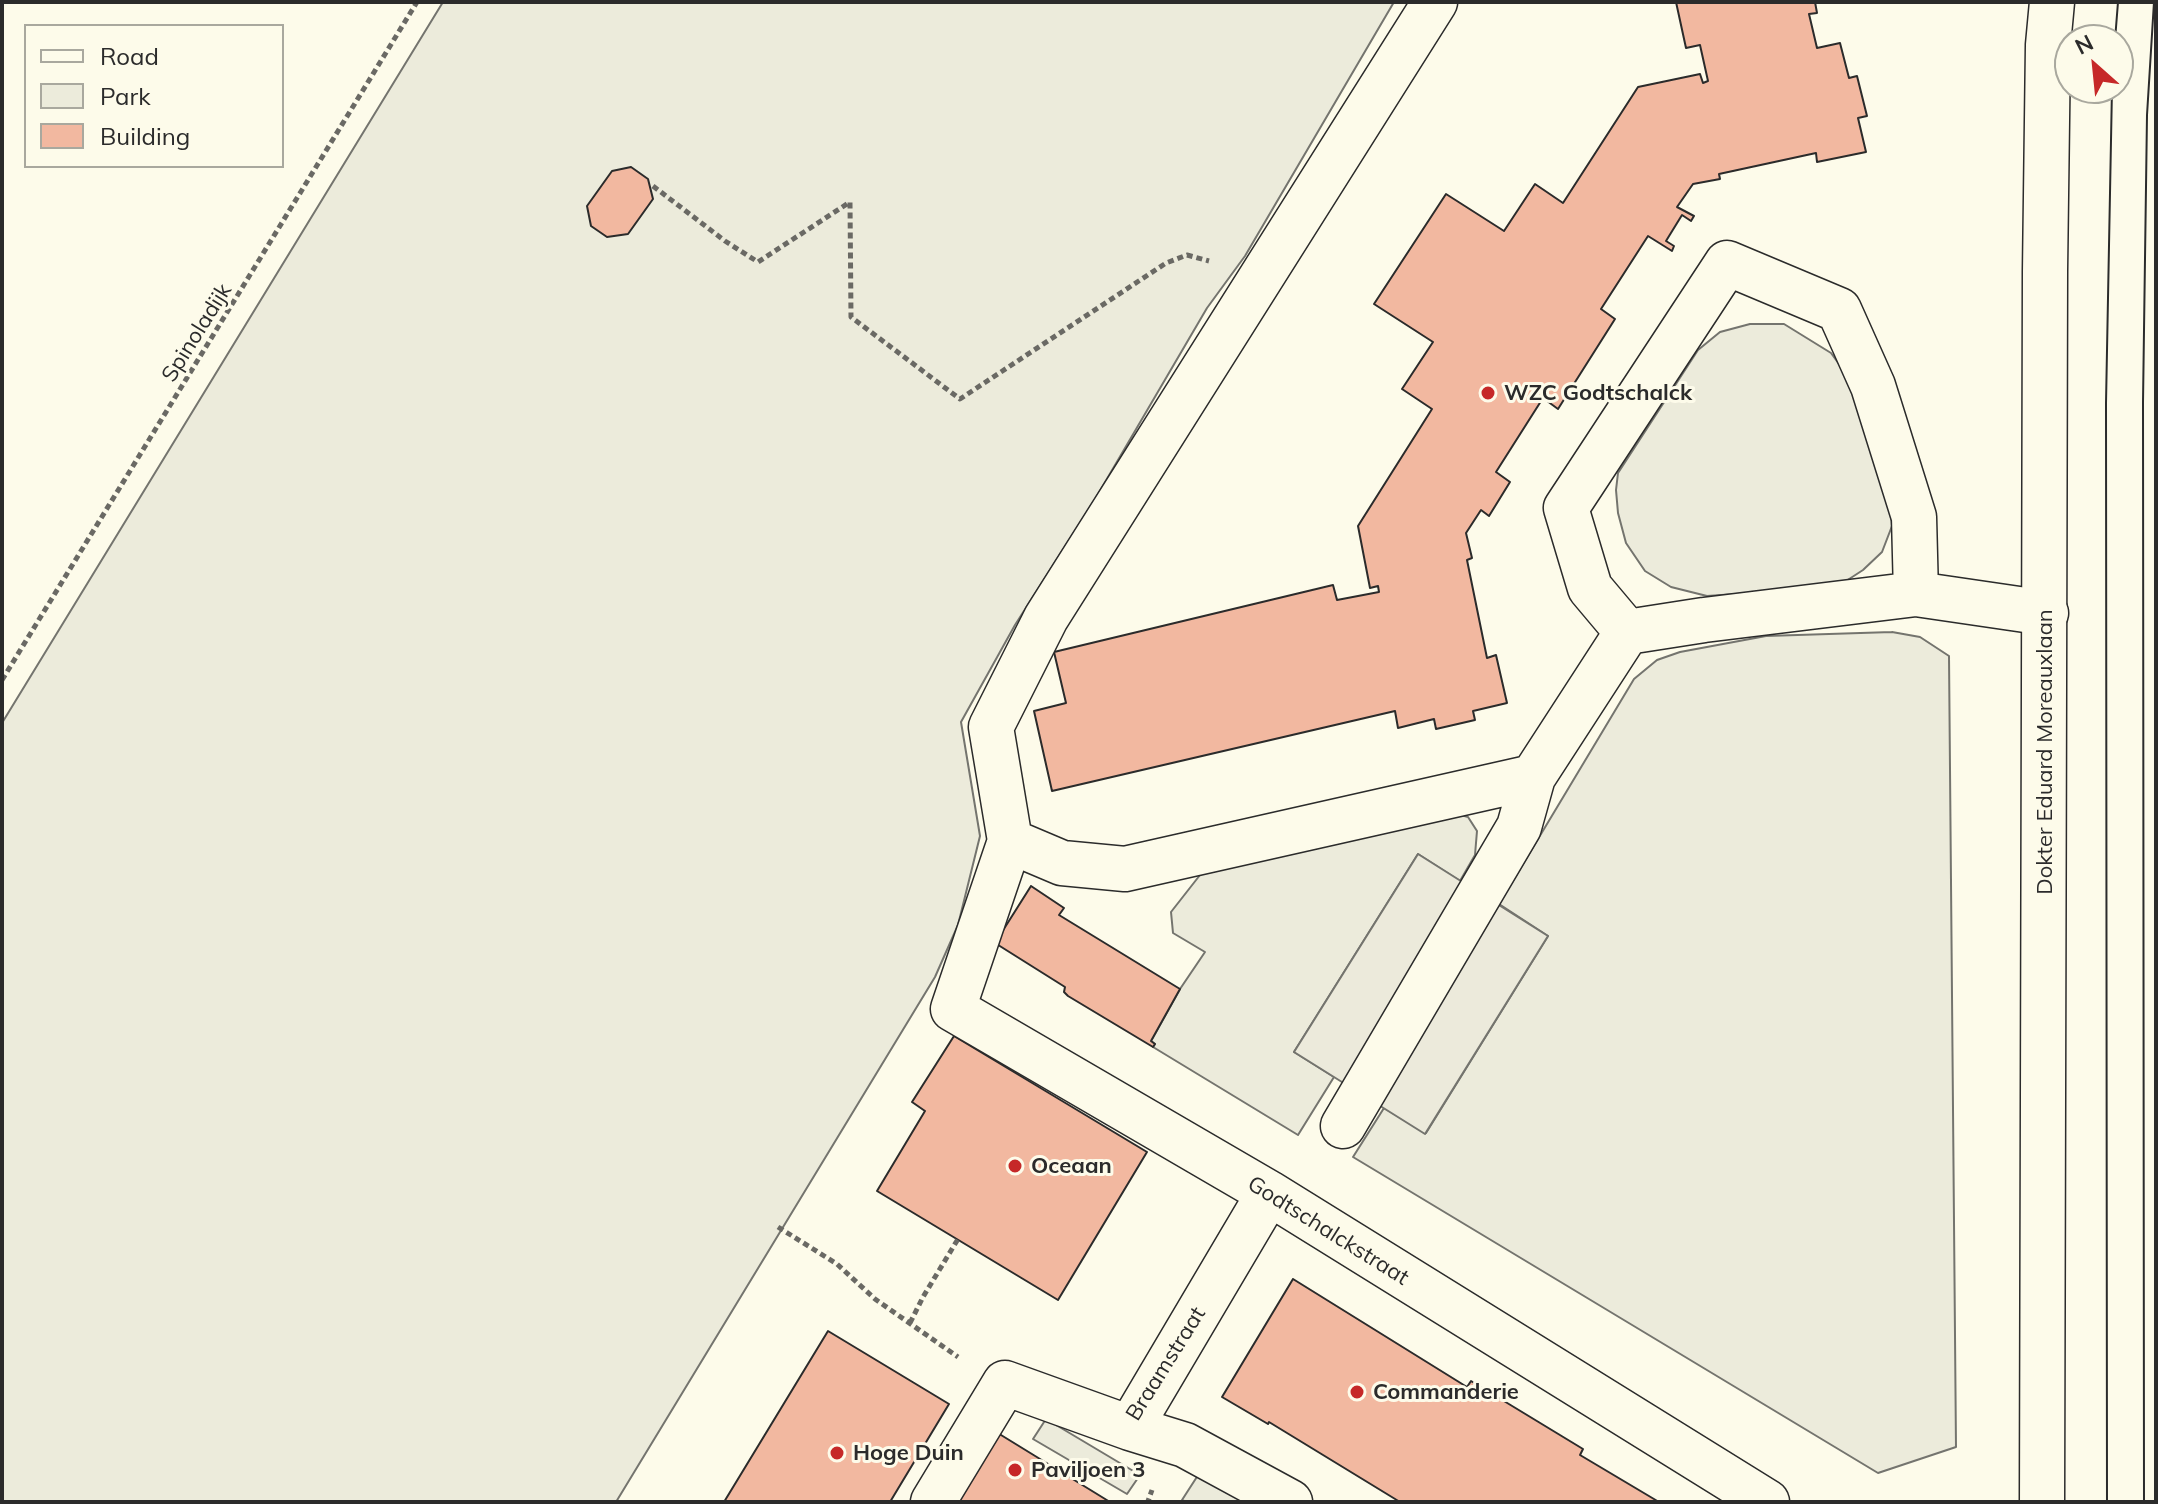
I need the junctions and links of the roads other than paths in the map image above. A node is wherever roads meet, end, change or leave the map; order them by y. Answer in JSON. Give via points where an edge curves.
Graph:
{"nodes":[{"id":1,"x":1435,"y":2,"type":"edge"},
{"id":2,"x":2052,"y":2,"type":"edge"},
{"id":3,"x":1916,"y":594,"type":"junction"},
{"id":4,"x":2046,"y":613,"type":"junction"},
{"id":5,"x":1627,"y":632,"type":"junction"},
{"id":6,"x":1533,"y":777,"type":"junction"},
{"id":7,"x":1010,"y":841,"type":"junction"},
{"id":8,"x":1343,"y":1126,"type":"dead end"},
{"id":9,"x":1269,"y":1193,"type":"junction"},
{"id":10,"x":1130,"y":1428,"type":"junction"},
{"id":11,"x":933,"y":1502,"type":"edge"},
{"id":12,"x":1290,"y":1502,"type":"edge"},
{"id":13,"x":1767,"y":1502,"type":"edge"},
{"id":14,"x":2042,"y":1502,"type":"edge"}],
"edges":[{"from":1,"to":7,"type":"street","via":[[1046,618],[991,727]]},
{"from":2,"to":4,"type":"street","name":"Dokter Eduard Moreauxlaan","via":[[2045,271]]},
{"from":3,"to":4,"type":"street"},
{"from":3,"to":5,"type":"street"},
{"from":3,"to":5,"type":"street","via":[[1914,517],[1873,386],[1839,310],[1727,263],[1566,508],[1590,588]]},
{"from":4,"to":14,"type":"street","name":"Dokter Eduard Moreauxlaan"},
{"from":5,"to":6,"type":"street"},
{"from":6,"to":7,"type":"street","via":[[1125,869],[1062,863]]},
{"from":6,"to":8,"type":"street","via":[[1519,827]]},
{"from":7,"to":9,"type":"street","name":"Godtschalckstraat","via":[[953,1009]]},
{"from":9,"to":10,"type":"street","name":"Braamstraat"},
{"from":9,"to":13,"type":"street","name":"Godtschalckstraat"},
{"from":10,"to":11,"type":"street","name":"Braamstraat","via":[[1005,1383]]},
{"from":10,"to":12,"type":"street","via":[[1185,1445]]}]}
